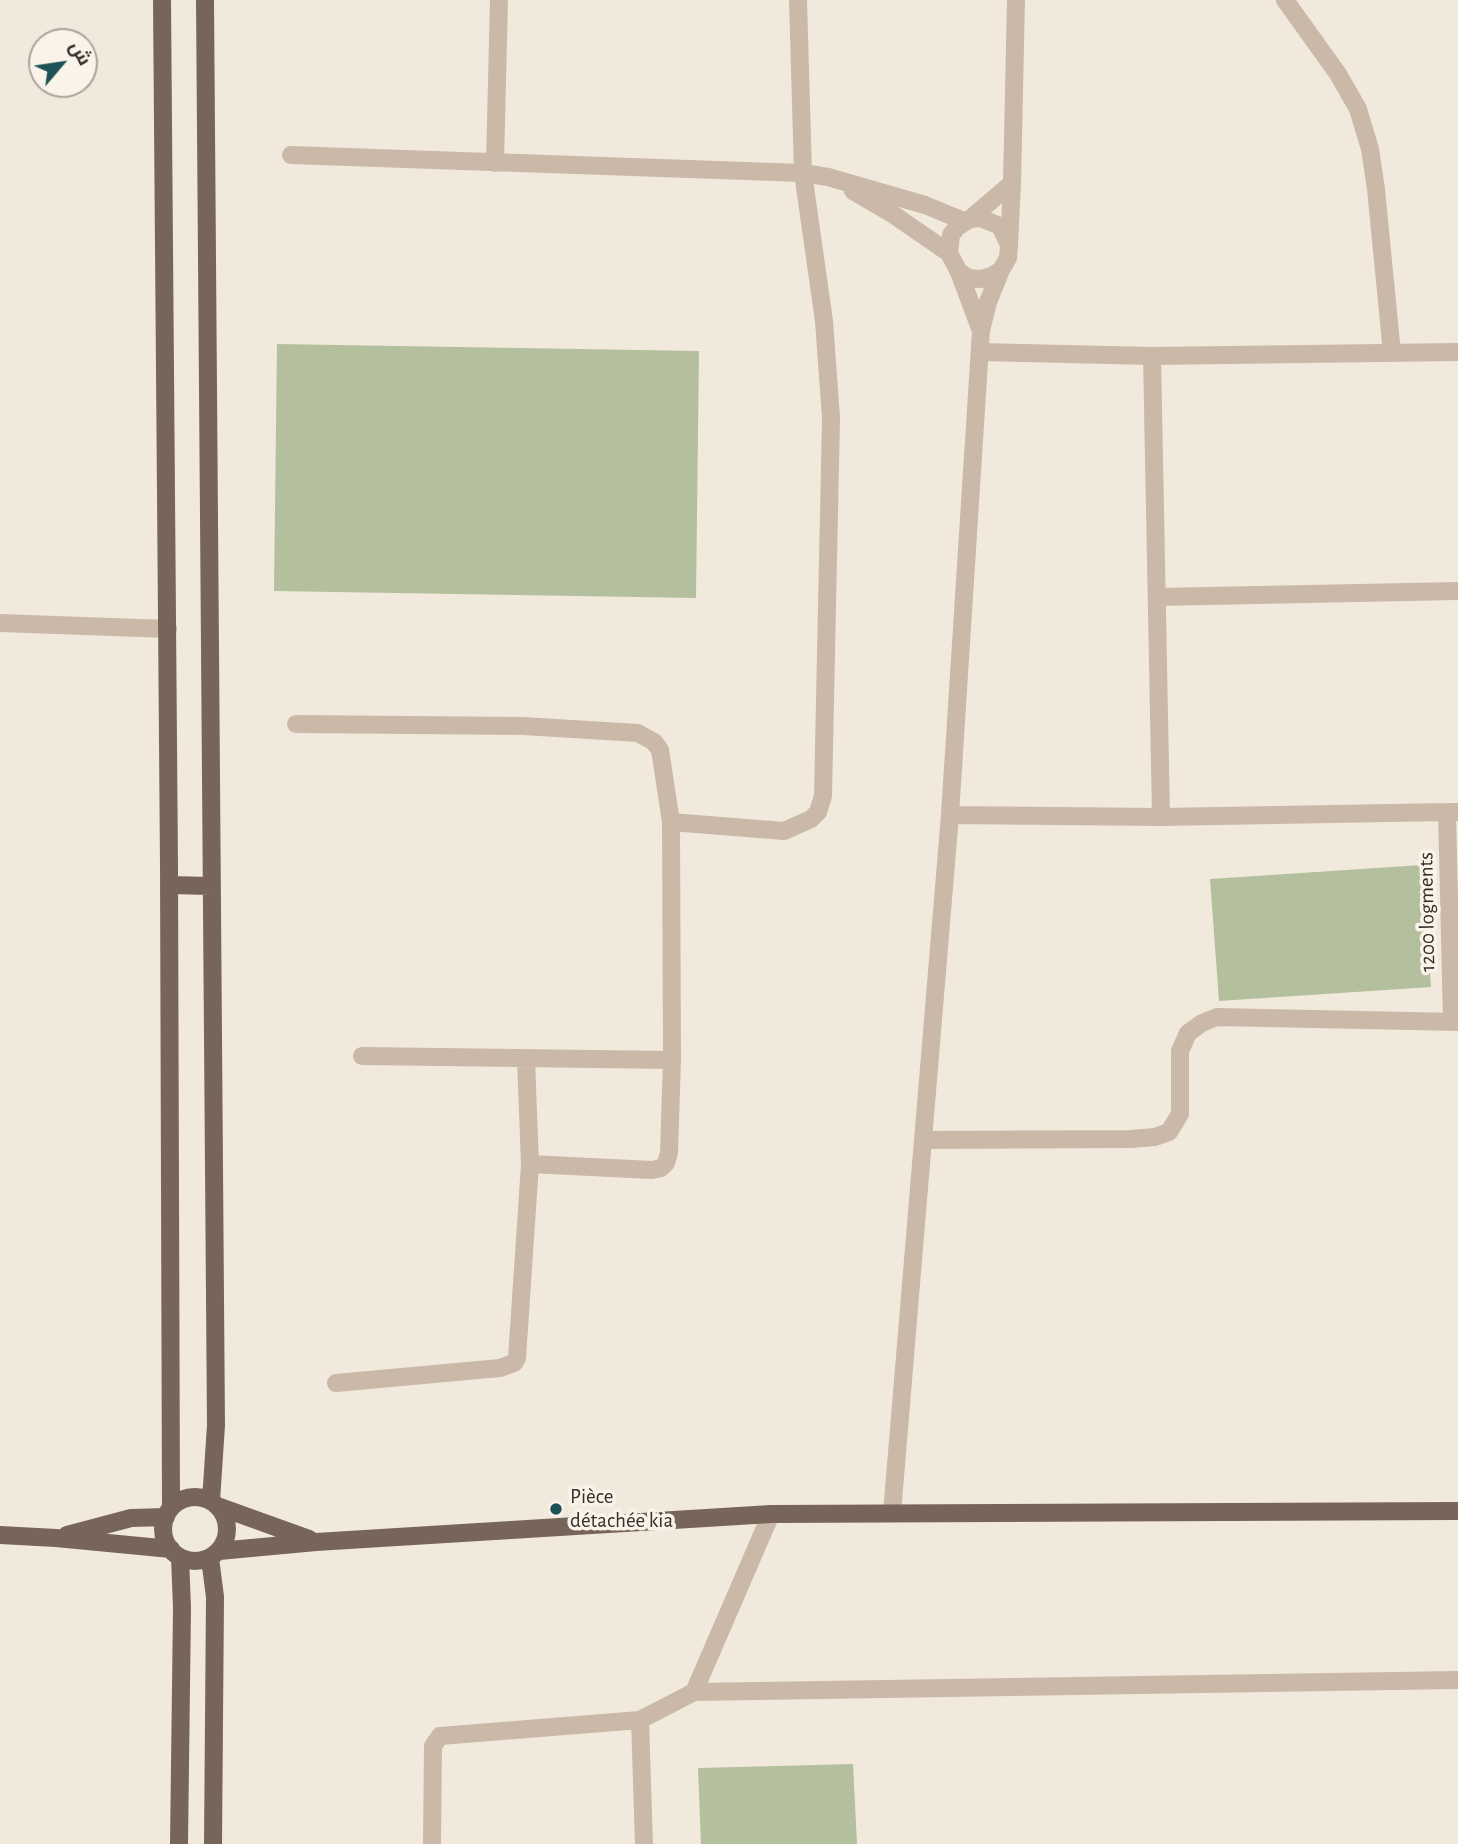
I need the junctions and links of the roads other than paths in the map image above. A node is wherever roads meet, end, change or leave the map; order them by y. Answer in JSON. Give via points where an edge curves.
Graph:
{"nodes":[{"id":1,"x":162,"y":0,"type":"edge"},
{"id":2,"x":205,"y":0,"type":"edge"},
{"id":3,"x":499,"y":0,"type":"edge"},
{"id":4,"x":798,"y":0,"type":"edge"},
{"id":5,"x":1016,"y":0,"type":"edge"},
{"id":6,"x":1285,"y":0,"type":"edge"},
{"id":7,"x":291,"y":155,"type":"dead end"},
{"id":8,"x":495,"y":163,"type":"junction"},
{"id":9,"x":803,"y":173,"type":"junction"},
{"id":10,"x":828,"y":177,"type":"junction"},
{"id":11,"x":1012,"y":183,"type":"junction"},
{"id":12,"x":967,"y":220,"type":"junction"},
{"id":13,"x":1009,"y":245,"type":"junction"},
{"id":14,"x":948,"y":253,"type":"junction"},
{"id":15,"x":1001,"y":270,"type":"junction"},
{"id":16,"x":959,"y":272,"type":"junction"},
{"id":17,"x":981,"y":331,"type":"junction"},
{"id":18,"x":980,"y":352,"type":"junction"},
{"id":19,"x":1458,"y":352,"type":"edge"},
{"id":20,"x":1392,"y":353,"type":"junction"},
{"id":21,"x":1152,"y":356,"type":"junction"},
{"id":22,"x":1458,"y":591,"type":"edge"},
{"id":23,"x":1157,"y":597,"type":"junction"},
{"id":24,"x":0,"y":623,"type":"edge"},
{"id":25,"x":168,"y":629,"type":"junction"},
{"id":26,"x":296,"y":724,"type":"dead end"},
{"id":27,"x":1453,"y":812,"type":"edge"},
{"id":28,"x":950,"y":815,"type":"junction"},
{"id":29,"x":1161,"y":817,"type":"junction"},
{"id":30,"x":671,"y":822,"type":"junction"},
{"id":31,"x":169,"y":885,"type":"junction"},
{"id":32,"x":211,"y":886,"type":"junction"},
{"id":33,"x":1455,"y":1022,"type":"edge"},
{"id":34,"x":362,"y":1056,"type":"dead end"},
{"id":35,"x":526,"y":1060,"type":"junction"},
{"id":36,"x":672,"y":1060,"type":"junction"},
{"id":37,"x":923,"y":1140,"type":"junction"},
{"id":38,"x":530,"y":1164,"type":"junction"},
{"id":39,"x":336,"y":1382,"type":"dead end"},
{"id":40,"x":215,"y":1504,"type":"junction"},
{"id":41,"x":1458,"y":1511,"type":"edge"},
{"id":42,"x":169,"y":1513,"type":"junction"},
{"id":43,"x":892,"y":1513,"type":"junction"},
{"id":44,"x":771,"y":1514,"type":"junction"},
{"id":45,"x":0,"y":1535,"type":"edge"},
{"id":46,"x":56,"y":1538,"type":"junction"},
{"id":47,"x":316,"y":1542,"type":"junction"},
{"id":48,"x":175,"y":1553,"type":"junction"},
{"id":49,"x":214,"y":1554,"type":"junction"},
{"id":50,"x":1458,"y":1680,"type":"edge"},
{"id":51,"x":694,"y":1692,"type":"junction"},
{"id":52,"x":640,"y":1720,"type":"junction"},
{"id":53,"x":179,"y":1844,"type":"edge"},
{"id":54,"x":213,"y":1844,"type":"edge"},
{"id":55,"x":432,"y":1844,"type":"edge"},
{"id":56,"x":644,"y":1844,"type":"edge"}],
"edges":[{"from":1,"to":25,"type":"main road"},
{"from":2,"to":32,"type":"main road"},
{"from":3,"to":8,"type":"street"},
{"from":4,"to":9,"type":"street"},
{"from":5,"to":11,"type":"street"},
{"from":6,"to":20,"type":"street","via":[[1358,109],[1376,189]]},
{"from":7,"to":8,"type":"street"},
{"from":8,"to":9,"type":"street"},
{"from":9,"to":10,"type":"street"},
{"from":9,"to":30,"type":"street","via":[[824,321],[831,418],[824,796],[811,819],[784,831]]},
{"from":10,"to":12,"type":"street"},
{"from":10,"to":14,"type":"street"},
{"from":11,"to":12,"type":"street"},
{"from":11,"to":13,"type":"street"},
{"from":12,"to":13,"type":"street","via":[[981,218],[1000,226]]},
{"from":12,"to":14,"type":"street","via":[[951,235]]},
{"from":13,"to":15,"type":"street"},
{"from":14,"to":16,"type":"street"},
{"from":15,"to":16,"type":"street","via":[[981,279]]},
{"from":15,"to":17,"type":"street"},
{"from":16,"to":17,"type":"street"},
{"from":17,"to":18,"type":"street"},
{"from":18,"to":21,"type":"street"},
{"from":18,"to":28,"type":"street"},
{"from":19,"to":20,"type":"street"},
{"from":20,"to":21,"type":"street"},
{"from":21,"to":23,"type":"street"},
{"from":22,"to":23,"type":"street"},
{"from":23,"to":29,"type":"street"},
{"from":24,"to":25,"type":"street"},
{"from":25,"to":31,"type":"main road"},
{"from":26,"to":30,"type":"street","via":[[523,726],[638,733],[660,750]]},
{"from":27,"to":29,"type":"street"},
{"from":27,"to":33,"type":"street","name":"1200 logments"},
{"from":28,"to":29,"type":"street"},
{"from":28,"to":37,"type":"street"},
{"from":30,"to":36,"type":"street"},
{"from":31,"to":32,"type":"main road"},
{"from":31,"to":42,"type":"main road"},
{"from":32,"to":40,"type":"main road"},
{"from":33,"to":37,"type":"street","via":[[1217,1017],[1188,1032],[1180,1051],[1180,1114],[1169,1132],[1131,1139]]},
{"from":34,"to":35,"type":"street"},
{"from":35,"to":36,"type":"street"},
{"from":35,"to":38,"type":"street"},
{"from":36,"to":38,"type":"street","via":[[669,1153],[661,1168]]},
{"from":37,"to":43,"type":"street"},
{"from":38,"to":39,"type":"street","via":[[520,1339],[514,1363]]},
{"from":40,"to":42,"type":"main road","via":[[200,1497],[187,1498]]},
{"from":40,"to":47,"type":"main road"},
{"from":40,"to":49,"type":"main road","via":[[228,1528],[225,1542]]},
{"from":41,"to":43,"type":"main road"},
{"from":42,"to":46,"type":"main road"},
{"from":42,"to":48,"type":"main road","via":[[163,1529]]},
{"from":43,"to":44,"type":"main road"},
{"from":44,"to":47,"type":"main road"},
{"from":44,"to":51,"type":"street"},
{"from":45,"to":46,"type":"main road"},
{"from":46,"to":48,"type":"main road"},
{"from":47,"to":49,"type":"main road"},
{"from":48,"to":49,"type":"main road","via":[[199,1561]]},
{"from":48,"to":53,"type":"main road","via":[[182,1608]]},
{"from":49,"to":54,"type":"main road"},
{"from":50,"to":51,"type":"street"},
{"from":51,"to":52,"type":"street"},
{"from":52,"to":55,"type":"street","via":[[440,1736],[433,1746]]},
{"from":52,"to":56,"type":"street"}]}
